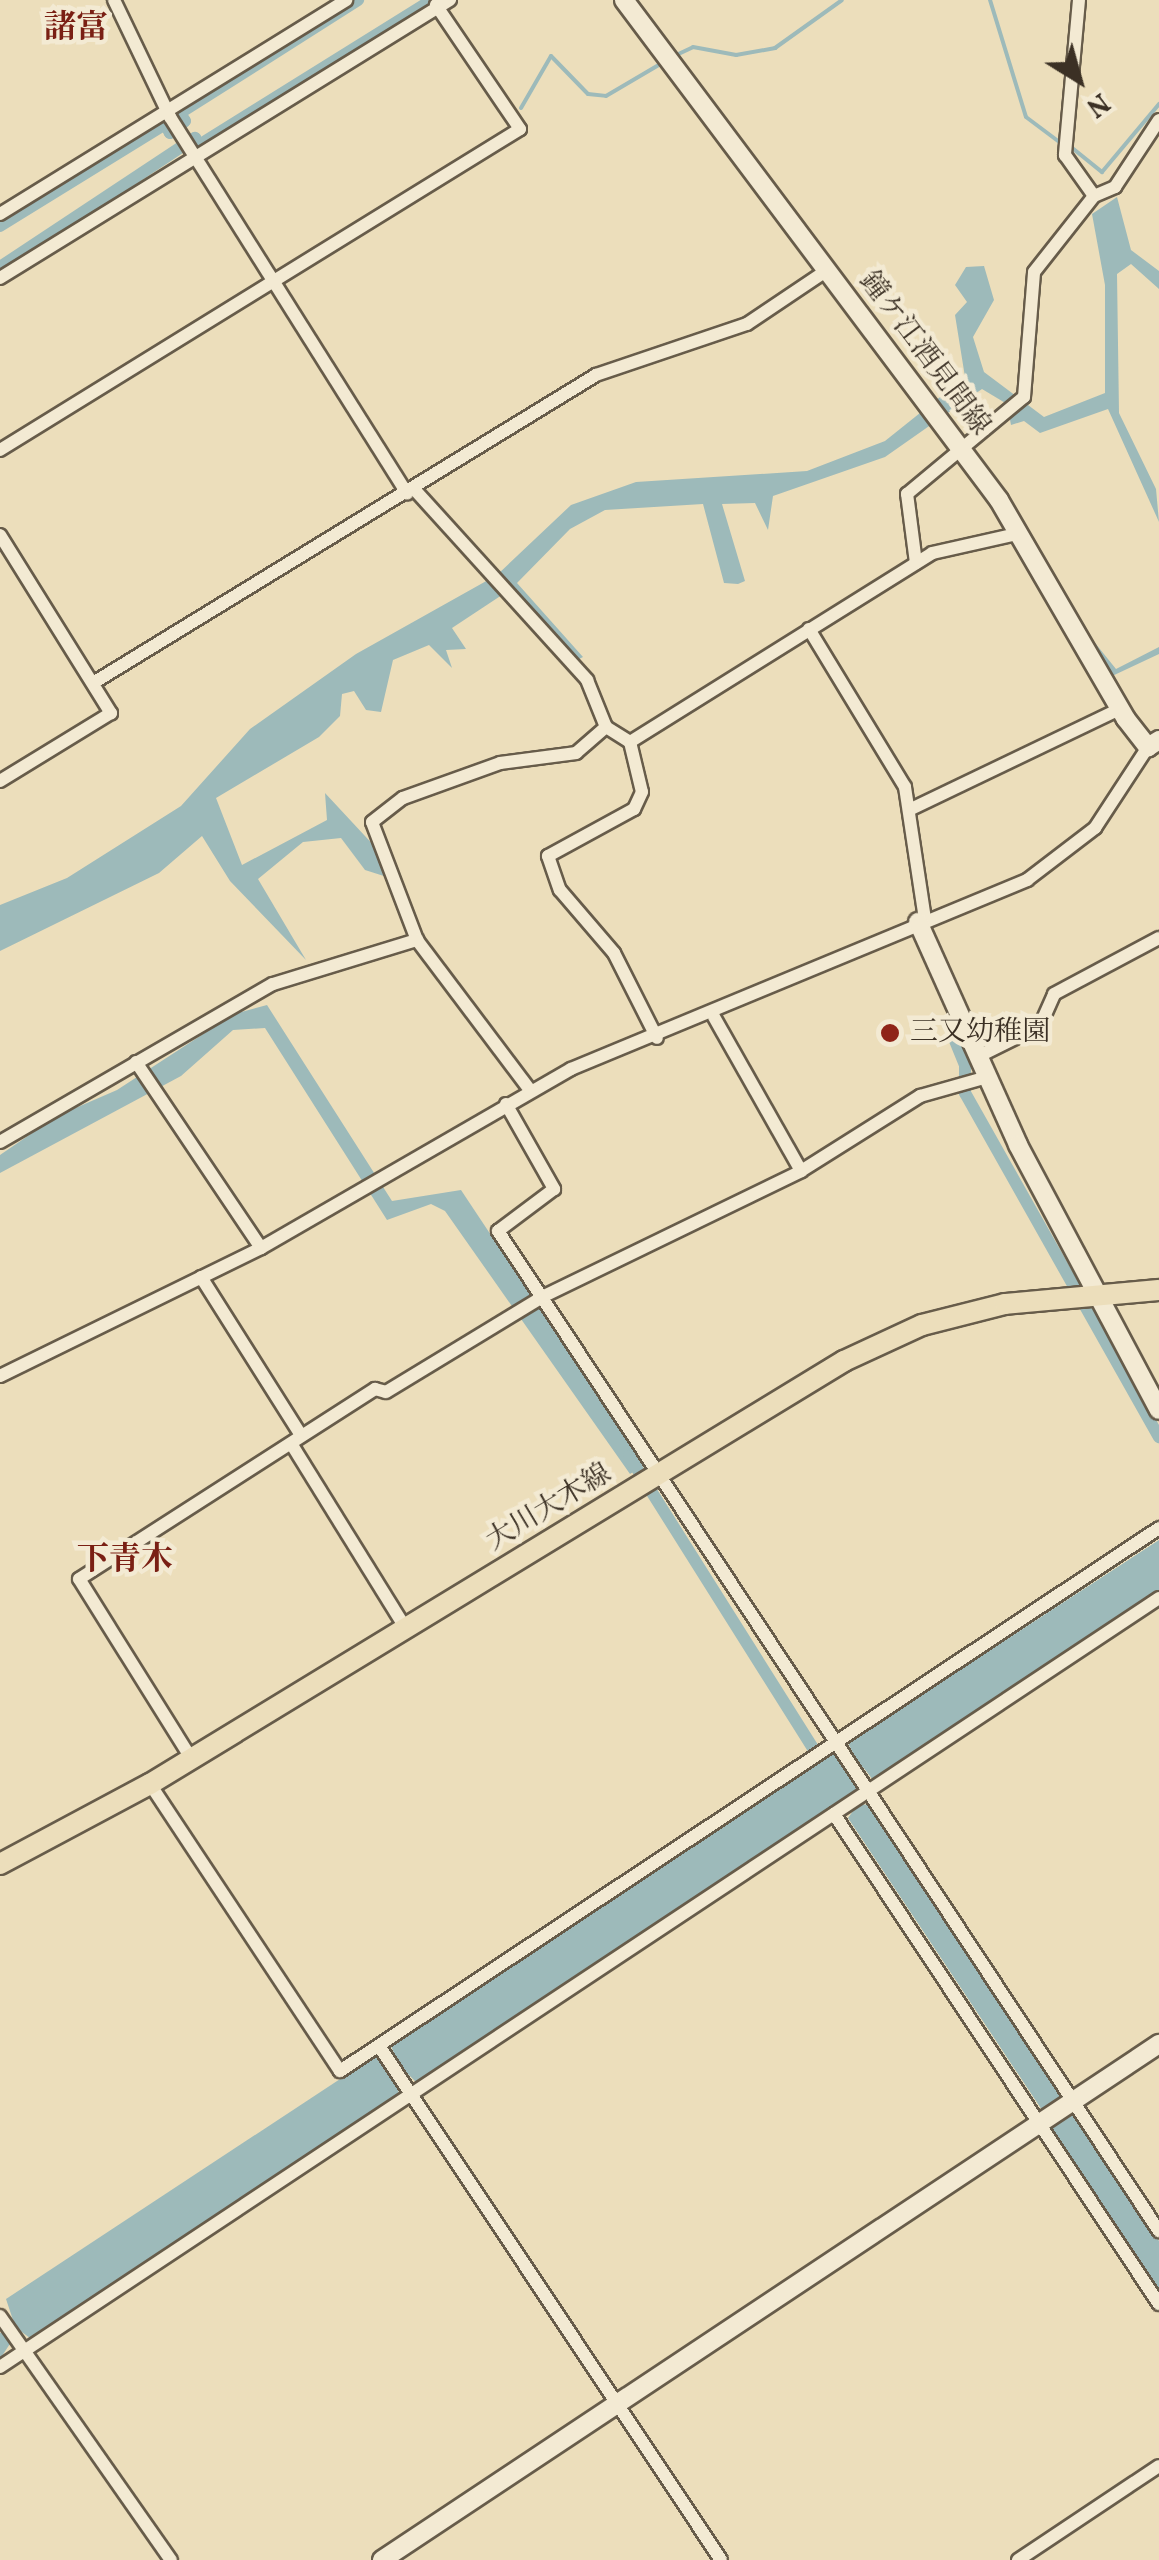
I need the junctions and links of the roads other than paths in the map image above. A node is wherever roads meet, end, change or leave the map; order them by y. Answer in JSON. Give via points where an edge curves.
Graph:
{"nodes":[{"id":1,"x":114,"y":0,"type":"edge"},
{"id":2,"x":346,"y":0,"type":"edge"},
{"id":3,"x":624,"y":0,"type":"edge"},
{"id":4,"x":1079,"y":0,"type":"edge"},
{"id":5,"x":443,"y":3,"type":"edge"},
{"id":6,"x":169,"y":114,"type":"junction"},
{"id":7,"x":1159,"y":120,"type":"edge"},
{"id":8,"x":195,"y":155,"type":"junction"},
{"id":9,"x":1094,"y":196,"type":"junction"},
{"id":10,"x":0,"y":214,"type":"edge"},
{"id":11,"x":826,"y":271,"type":"junction"},
{"id":12,"x":0,"y":278,"type":"edge"},
{"id":13,"x":273,"y":281,"type":"junction"},
{"id":14,"x":962,"y":448,"type":"junction"},
{"id":15,"x":0,"y":450,"type":"edge"},
{"id":16,"x":410,"y":492,"type":"junction"},
{"id":17,"x":1016,"y":534,"type":"junction"},
{"id":18,"x":0,"y":535,"type":"edge"},
{"id":19,"x":916,"y":563,"type":"junction"},
{"id":20,"x":809,"y":629,"type":"junction"},
{"id":21,"x":93,"y":683,"type":"junction"},
{"id":22,"x":1120,"y":709,"type":"junction"},
{"id":23,"x":606,"y":727,"type":"junction"},
{"id":24,"x":630,"y":742,"type":"junction"},
{"id":25,"x":1154,"y":743,"type":"edge"},
{"id":26,"x":0,"y":781,"type":"edge"},
{"id":27,"x":911,"y":809,"type":"junction"},
{"id":28,"x":922,"y":921,"type":"junction"},
{"id":29,"x":1159,"y":938,"type":"edge"},
{"id":30,"x":417,"y":940,"type":"junction"},
{"id":31,"x":714,"y":1017,"type":"junction"},
{"id":32,"x":657,"y":1038,"type":"junction"},
{"id":33,"x":979,"y":1056,"type":"junction"},
{"id":34,"x":138,"y":1064,"type":"junction"},
{"id":35,"x":970,"y":1082,"type":"junction"},
{"id":36,"x":530,"y":1090,"type":"junction"},
{"id":37,"x":506,"y":1104,"type":"junction"},
{"id":38,"x":0,"y":1142,"type":"edge"},
{"id":39,"x":801,"y":1171,"type":"junction"},
{"id":40,"x":262,"y":1248,"type":"junction"},
{"id":41,"x":201,"y":1277,"type":"junction"},
{"id":42,"x":1159,"y":1290,"type":"edge"},
{"id":43,"x":1097,"y":1292,"type":"junction"},
{"id":44,"x":541,"y":1298,"type":"junction"},
{"id":45,"x":0,"y":1376,"type":"edge"},
{"id":46,"x":1159,"y":1410,"type":"edge"},
{"id":47,"x":295,"y":1439,"type":"junction"},
{"id":48,"x":660,"y":1472,"type":"junction"},
{"id":49,"x":1159,"y":1528,"type":"edge"},
{"id":50,"x":1159,"y":1598,"type":"edge"},
{"id":51,"x":405,"y":1627,"type":"junction"},
{"id":52,"x":837,"y":1745,"type":"junction"},
{"id":53,"x":192,"y":1758,"type":"junction"},
{"id":54,"x":150,"y":1784,"type":"junction"},
{"id":55,"x":867,"y":1788,"type":"junction"},
{"id":56,"x":838,"y":1811,"type":"junction"},
{"id":57,"x":0,"y":1864,"type":"edge"},
{"id":58,"x":1159,"y":2044,"type":"edge"},
{"id":59,"x":379,"y":2046,"type":"junction"},
{"id":60,"x":409,"y":2091,"type":"junction"},
{"id":61,"x":1074,"y":2101,"type":"junction"},
{"id":62,"x":1039,"y":2124,"type":"junction"},
{"id":63,"x":1159,"y":2231,"type":"edge"},
{"id":64,"x":1159,"y":2304,"type":"edge"},
{"id":65,"x":2,"y":2318,"type":"edge"},
{"id":66,"x":23,"y":2347,"type":"junction"},
{"id":67,"x":0,"y":2367,"type":"edge"},
{"id":68,"x":616,"y":2404,"type":"junction"},
{"id":69,"x":1159,"y":2466,"type":"edge"},
{"id":70,"x":714,"y":2558,"type":"edge"},
{"id":71,"x":171,"y":2560,"type":"edge"},
{"id":72,"x":382,"y":2560,"type":"edge"},
{"id":73,"x":1018,"y":2560,"type":"edge"}],
"edges":[{"from":1,"to":6,"type":"street"},
{"from":2,"to":6,"type":"street"},
{"from":3,"to":11,"type":"street","name":"鐘ケ江酒見間線"},
{"from":4,"to":9,"type":"street","via":[[1065,155]]},
{"from":5,"to":8,"type":"street"},
{"from":5,"to":13,"type":"street","via":[[520,129]]},
{"from":6,"to":8,"type":"street"},
{"from":6,"to":10,"type":"street"},
{"from":7,"to":9,"type":"street","via":[[1115,187]]},
{"from":8,"to":12,"type":"street"},
{"from":8,"to":13,"type":"street"},
{"from":9,"to":14,"type":"street","via":[[1034,272],[1024,397]]},
{"from":11,"to":14,"type":"street","name":"鐘ケ江酒見間線"},
{"from":11,"to":16,"type":"street","via":[[747,324],[596,375]]},
{"from":13,"to":15,"type":"street"},
{"from":13,"to":16,"type":"street"},
{"from":14,"to":17,"type":"street","name":"鐘ケ江酒見間線"},
{"from":14,"to":19,"type":"street","via":[[907,494]]},
{"from":16,"to":21,"type":"street"},
{"from":16,"to":23,"type":"street","via":[[434,502],[487,579],[587,680]]},
{"from":17,"to":19,"type":"street","via":[[950,546]]},
{"from":17,"to":22,"type":"street","name":"鐘ケ江酒見間線"},
{"from":18,"to":21,"type":"street"},
{"from":19,"to":20,"type":"street"},
{"from":20,"to":24,"type":"street"},
{"from":20,"to":27,"type":"street"},
{"from":21,"to":26,"type":"street","via":[[111,713]]},
{"from":22,"to":25,"type":"street","name":"鐘ケ江酒見間線"},
{"from":22,"to":27,"type":"street"},
{"from":23,"to":24,"type":"street"},
{"from":23,"to":30,"type":"street","via":[[576,753],[523,756],[379,812],[374,831]]},
{"from":24,"to":32,"type":"street","via":[[642,792],[634,809],[548,856],[560,890],[614,953]]},
{"from":25,"to":28,"type":"street","via":[[1095,828],[1058,859]]},
{"from":27,"to":28,"type":"street"},
{"from":28,"to":31,"type":"street"},
{"from":28,"to":33,"type":"street"},
{"from":29,"to":33,"type":"street","via":[[1054,994],[1040,1026]]},
{"from":30,"to":34,"type":"street","via":[[273,984]]},
{"from":30,"to":36,"type":"street"},
{"from":31,"to":32,"type":"street"},
{"from":31,"to":39,"type":"street"},
{"from":32,"to":36,"type":"street"},
{"from":33,"to":35,"type":"street"},
{"from":34,"to":38,"type":"street"},
{"from":34,"to":40,"type":"street"},
{"from":35,"to":39,"type":"street","via":[[920,1096]]},
{"from":35,"to":43,"type":"street"},
{"from":36,"to":37,"type":"street"},
{"from":37,"to":40,"type":"street"},
{"from":37,"to":44,"type":"street","via":[[554,1184],[498,1231]]},
{"from":39,"to":44,"type":"street"},
{"from":40,"to":41,"type":"street"},
{"from":41,"to":45,"type":"street"},
{"from":41,"to":47,"type":"street"},
{"from":42,"to":43,"type":"main road","name":"大川大木線"},
{"from":43,"to":46,"type":"street"},
{"from":43,"to":48,"type":"main road","name":"大川大木線","via":[[922,1325],[844,1361]]},
{"from":44,"to":47,"type":"street"},
{"from":44,"to":48,"type":"street"},
{"from":47,"to":51,"type":"street"},
{"from":47,"to":53,"type":"street","via":[[79,1579]]},
{"from":48,"to":51,"type":"main road","name":"大川大木線"},
{"from":48,"to":52,"type":"street"},
{"from":49,"to":52,"type":"street"},
{"from":50,"to":55,"type":"street"},
{"from":51,"to":53,"type":"main road","name":"大川大木線"},
{"from":52,"to":55,"type":"street"},
{"from":52,"to":59,"type":"street"},
{"from":53,"to":54,"type":"main road","name":"大川大木線"},
{"from":54,"to":57,"type":"main road","name":"大川大木線"},
{"from":54,"to":59,"type":"street","via":[[340,2071]]},
{"from":55,"to":56,"type":"street"},
{"from":55,"to":61,"type":"street"},
{"from":56,"to":60,"type":"street"},
{"from":56,"to":62,"type":"street"},
{"from":58,"to":61,"type":"street"},
{"from":59,"to":60,"type":"street"},
{"from":60,"to":66,"type":"street"},
{"from":60,"to":68,"type":"street"},
{"from":61,"to":62,"type":"street"},
{"from":61,"to":63,"type":"street"},
{"from":62,"to":64,"type":"street"},
{"from":62,"to":68,"type":"street"},
{"from":65,"to":66,"type":"street"},
{"from":66,"to":67,"type":"street"},
{"from":66,"to":71,"type":"street"},
{"from":68,"to":70,"type":"street"},
{"from":68,"to":72,"type":"street"},
{"from":69,"to":73,"type":"street"}]}
